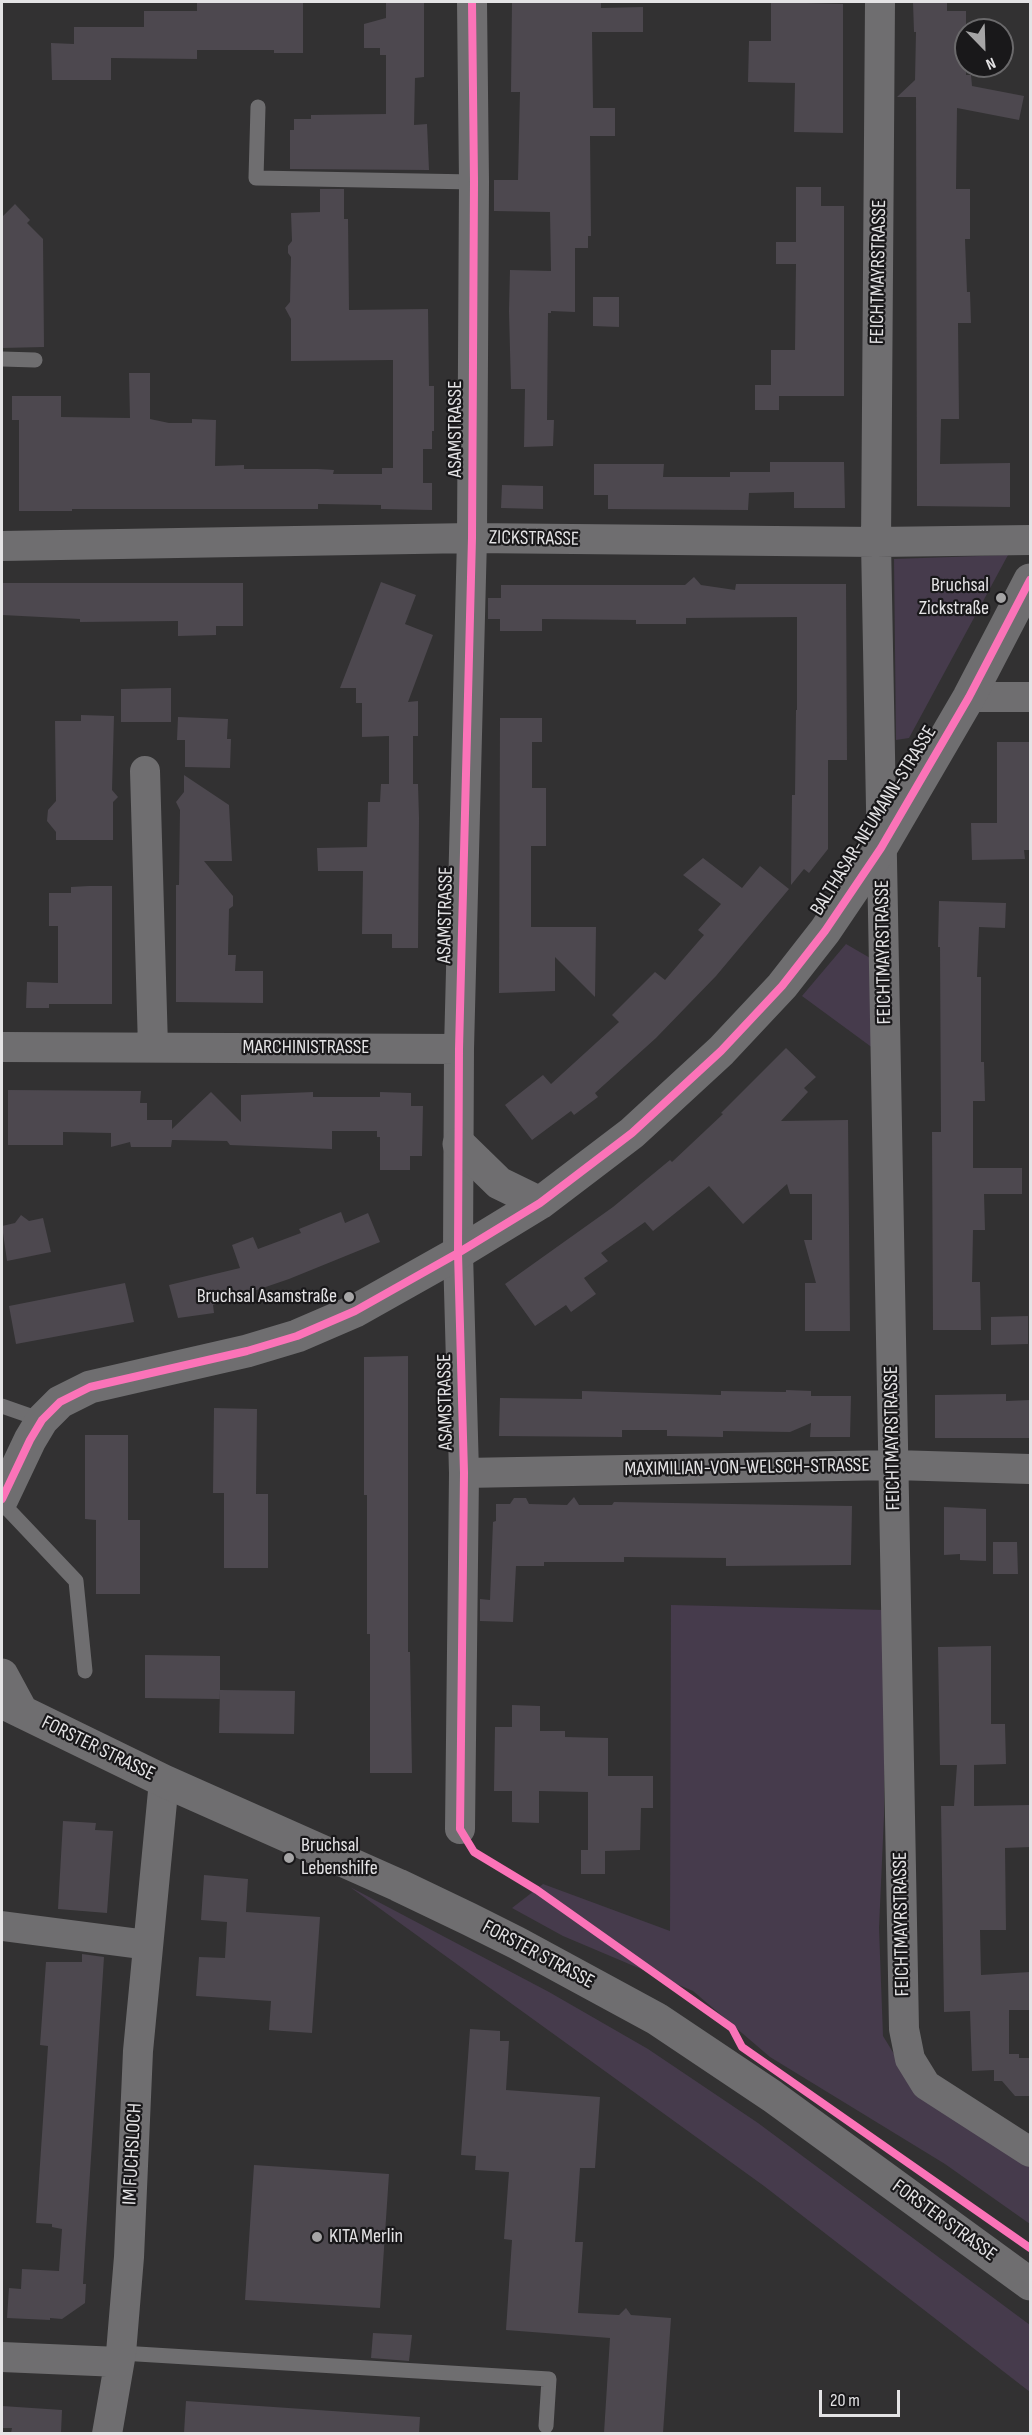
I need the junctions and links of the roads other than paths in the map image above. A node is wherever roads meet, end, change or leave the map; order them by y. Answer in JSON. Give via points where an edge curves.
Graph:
{"nodes":[{"id":1,"x":472,"y":2,"type":"edge"},
{"id":2,"x":880,"y":2,"type":"edge"},
{"id":3,"x":258,"y":107,"type":"dead end"},
{"id":4,"x":474,"y":182,"type":"junction"},
{"id":5,"x":2,"y":359,"type":"edge"},
{"id":6,"x":35,"y":360,"type":"dead end"},
{"id":7,"x":472,"y":538,"type":"junction"},
{"id":8,"x":1030,"y":540,"type":"edge"},
{"id":9,"x":876,"y":542,"type":"junction"},
{"id":10,"x":2,"y":546,"type":"edge"},
{"id":11,"x":1030,"y":580,"type":"edge"},
{"id":12,"x":969,"y":697,"type":"junction"},
{"id":13,"x":1030,"y":697,"type":"edge"},
{"id":14,"x":145,"y":771,"type":"dead end"},
{"id":15,"x":881,"y":848,"type":"junction"},
{"id":16,"x":2,"y":1047,"type":"edge"},
{"id":17,"x":153,"y":1047,"type":"junction"},
{"id":18,"x":459,"y":1049,"type":"junction"},
{"id":19,"x":459,"y":1144,"type":"junction"},
{"id":20,"x":540,"y":1203,"type":"junction"},
{"id":21,"x":458,"y":1253,"type":"junction"},
{"id":22,"x":2,"y":1406,"type":"edge"},
{"id":23,"x":42,"y":1420,"type":"junction"},
{"id":24,"x":894,"y":1465,"type":"junction"},
{"id":25,"x":1030,"y":1469,"type":"edge"},
{"id":26,"x":464,"y":1473,"type":"junction"},
{"id":27,"x":2,"y":1501,"type":"edge"},
{"id":28,"x":85,"y":1671,"type":"dead end"},
{"id":29,"x":2,"y":1675,"type":"edge"},
{"id":30,"x":12,"y":1707,"type":"edge"},
{"id":31,"x":164,"y":1781,"type":"junction"},
{"id":32,"x":460,"y":1829,"type":"dead end"},
{"id":33,"x":2,"y":1926,"type":"edge"},
{"id":34,"x":148,"y":1945,"type":"junction"},
{"id":35,"x":1030,"y":2152,"type":"edge"},
{"id":36,"x":1030,"y":2284,"type":"edge"},
{"id":37,"x":2,"y":2357,"type":"edge"},
{"id":38,"x":120,"y":2358,"type":"junction"},
{"id":39,"x":546,"y":2426,"type":"dead end"},
{"id":40,"x":106,"y":2433,"type":"edge"}],
"edges":[{"from":1,"to":4,"type":"street","name":"ASAMSTRASSE"},
{"from":2,"to":9,"type":"street","name":"FEICHTMAYRSTRASSE"},
{"from":3,"to":4,"type":"lane","via":[[256,178]]},
{"from":4,"to":7,"type":"street","name":"ASAMSTRASSE"},
{"from":5,"to":6,"type":"lane"},
{"from":7,"to":9,"type":"street","name":"ZICKSTRASSE"},
{"from":7,"to":10,"type":"street","name":"ZICKSTRASSE"},
{"from":7,"to":18,"type":"street","name":"ASAMSTRASSE"},
{"from":8,"to":9,"type":"street","name":"ZICKSTRASSE"},
{"from":9,"to":15,"type":"street","name":"BALTHASAR-NEUMANN-STRASSE"},
{"from":11,"to":12,"type":"street","name":"BALTHASAR-NEUMANN-STRASSE"},
{"from":12,"to":13,"type":"street"},
{"from":12,"to":15,"type":"street","name":"BALTHASAR-NEUMANN-STRASSE"},
{"from":14,"to":17,"type":"street"},
{"from":15,"to":20,"type":"street","name":"BALTHASAR-NEUMANN-STRASSE","via":[[825,932],[782,986],[721,1051],[632,1133]]},
{"from":15,"to":24,"type":"street","name":"FEICHTMAYRSTRASSE"},
{"from":16,"to":17,"type":"street","name":"MARCHINISTRASSE"},
{"from":17,"to":18,"type":"street","name":"MARCHINISTRASSE"},
{"from":18,"to":19,"type":"street","name":"ASAMSTRASSE"},
{"from":19,"to":20,"type":"street","via":[[499,1184]]},
{"from":19,"to":21,"type":"street","name":"ASAMSTRASSE"},
{"from":20,"to":21,"type":"street","name":"BALTHASAR-NEUMANN-STRASSE"},
{"from":21,"to":23,"type":"street","name":"BALTHASAR-NEUMANN-STRASSE","via":[[355,1311],[297,1336],[90,1387],[60,1402]]},
{"from":21,"to":26,"type":"street","name":"ASAMSTRASSE"},
{"from":22,"to":23,"type":"lane"},
{"from":23,"to":27,"type":"street","name":"BALTHASAR-NEUMANN-STRASSE"},
{"from":24,"to":25,"type":"street","name":"MAXIMILIAN-VON-WELSCH-STRASSE"},
{"from":24,"to":26,"type":"street","name":"MAXIMILIAN-VON-WELSCH-STRASSE"},
{"from":24,"to":35,"type":"street","name":"FEICHTMAYRSTRASSE","via":[[904,2029],[910,2058],[926,2085]]},
{"from":26,"to":32,"type":"street","name":"ASAMSTRASSE"},
{"from":27,"to":28,"type":"lane","via":[[76,1581]]},
{"from":29,"to":30,"type":"street"},
{"from":30,"to":31,"type":"street","name":"FORSTER STRASSE"},
{"from":31,"to":34,"type":"street","name":"IM FUCHSLOCH"},
{"from":31,"to":36,"type":"street","name":"FORSTER STRASSE","via":[[469,1919],[657,2019],[772,2096]]},
{"from":33,"to":34,"type":"street"},
{"from":34,"to":38,"type":"street","name":"IM FUCHSLOCH"},
{"from":37,"to":38,"type":"street"},
{"from":38,"to":39,"type":"lane","via":[[549,2379]]},
{"from":38,"to":40,"type":"street","name":"IM FUCHSLOCH"}]}
